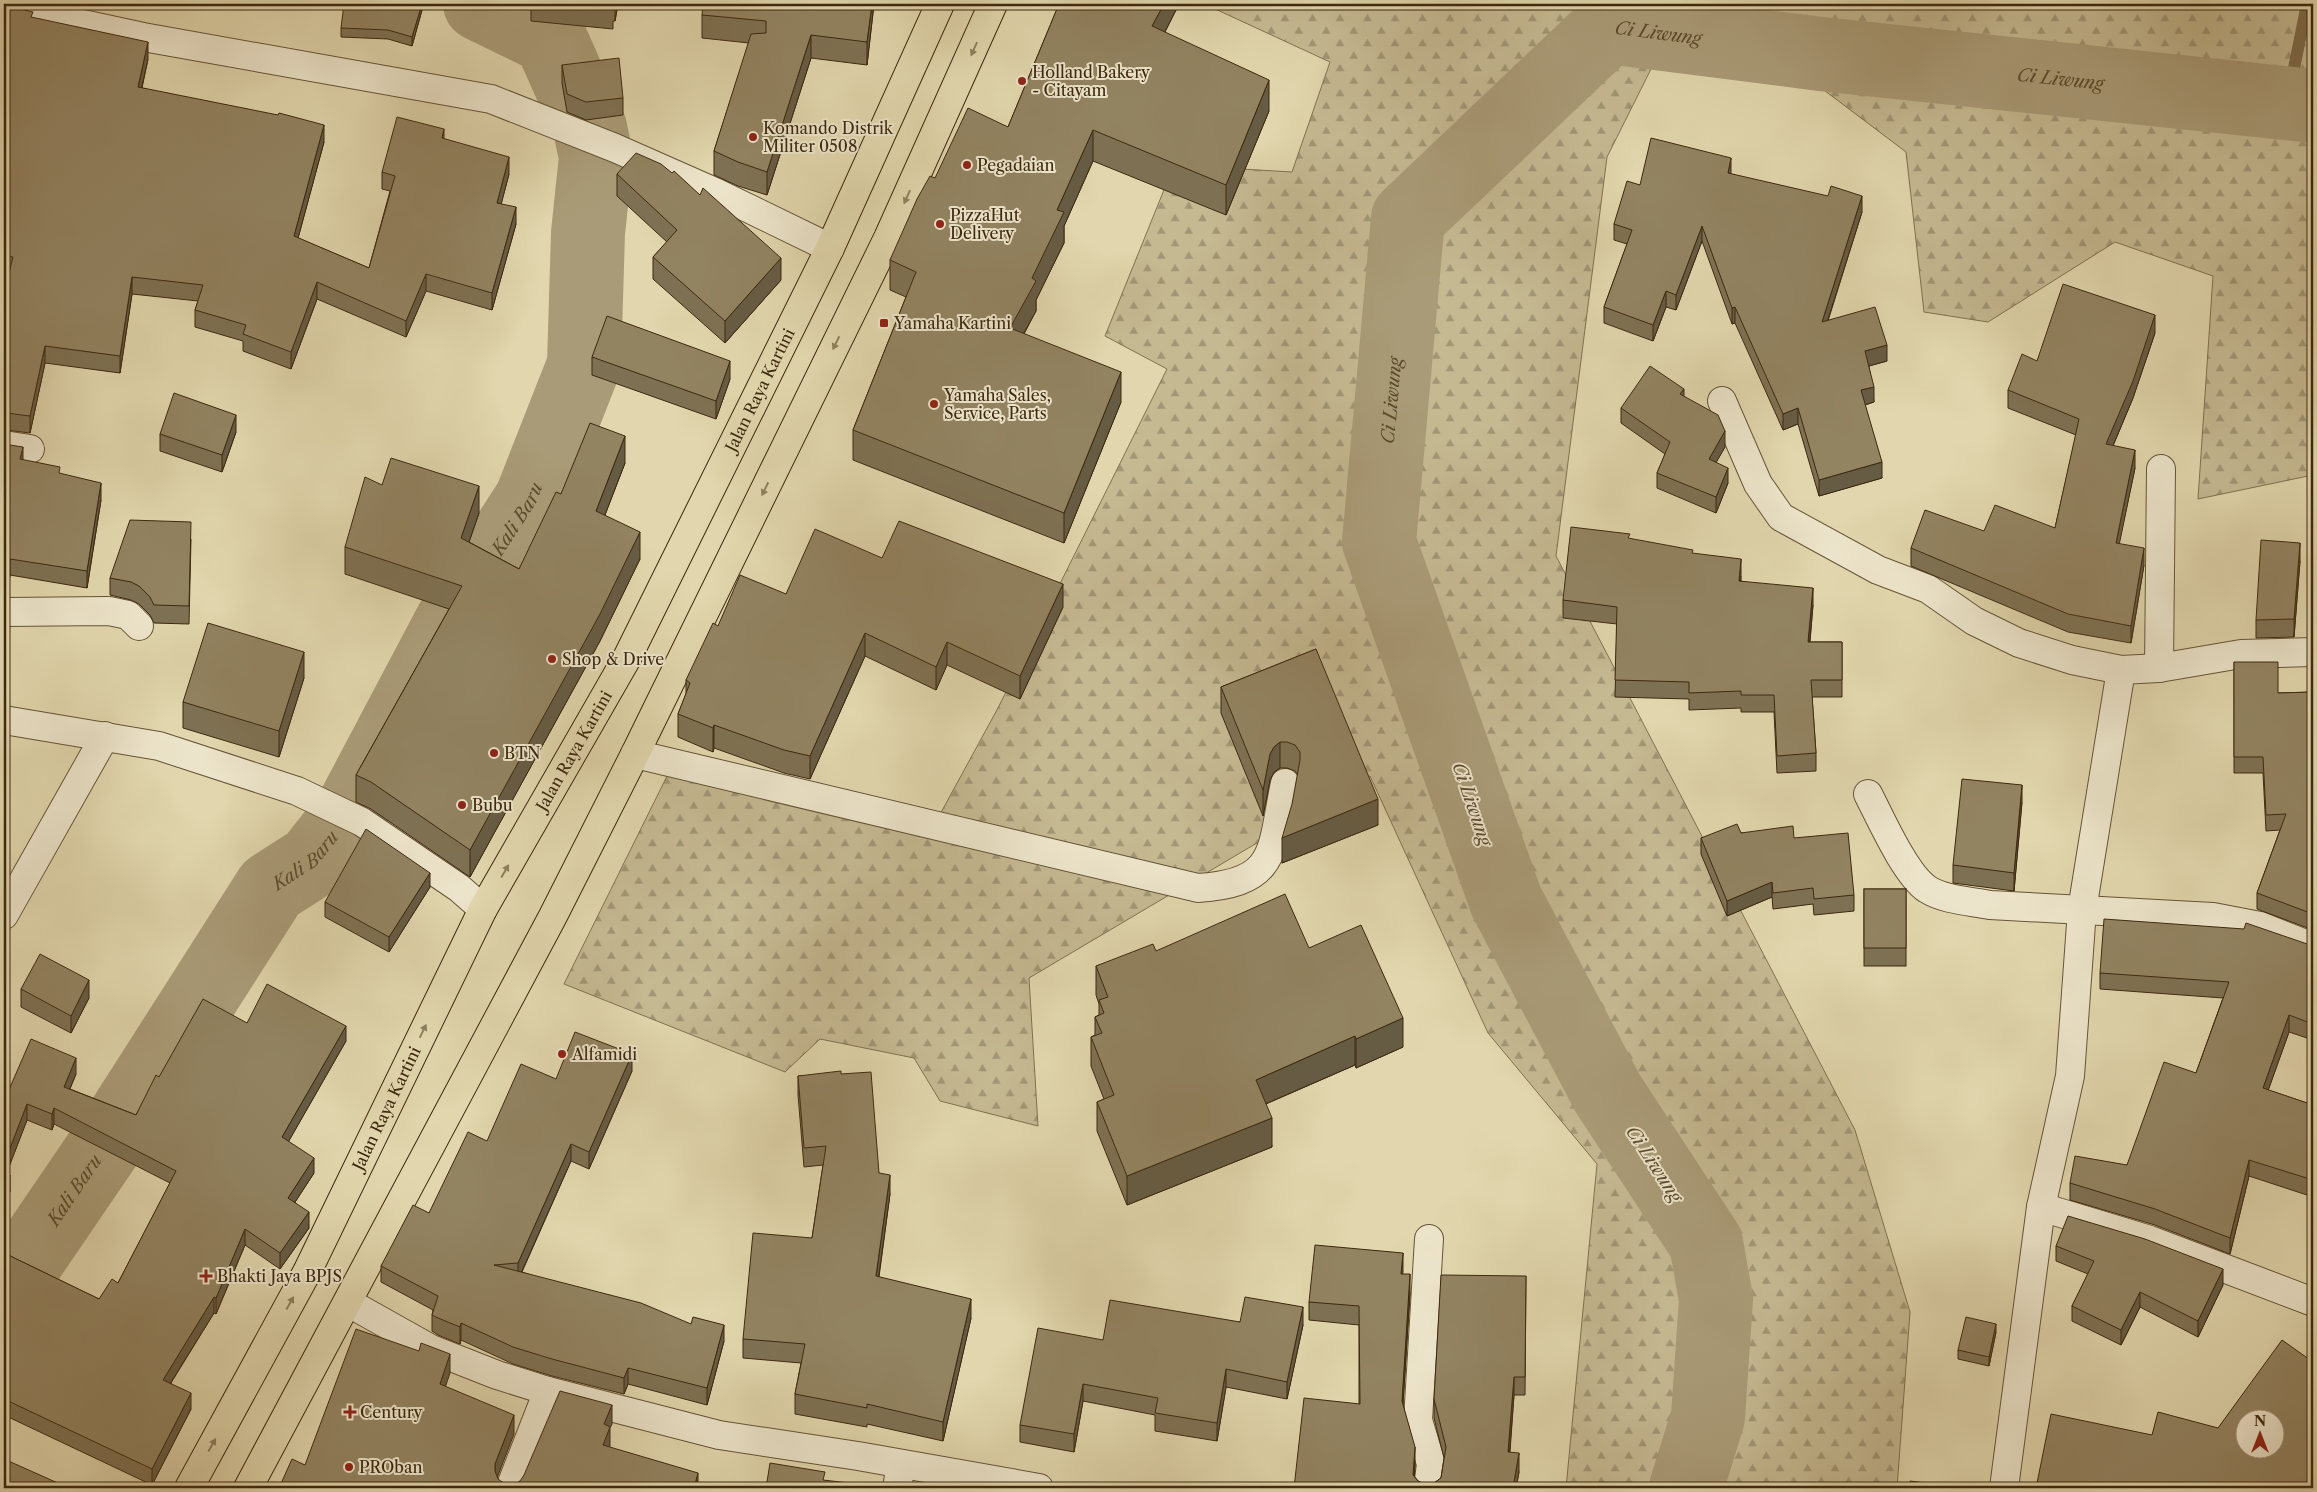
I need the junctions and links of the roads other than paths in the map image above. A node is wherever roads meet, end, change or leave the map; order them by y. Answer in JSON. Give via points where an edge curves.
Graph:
{"nodes":[{"id":1,"x":940,"y":4,"type":"edge"},
{"id":2,"x":993,"y":4,"type":"edge"},
{"id":3,"x":4,"y":7,"type":"edge"},
{"id":4,"x":63,"y":12,"type":"edge"},
{"id":5,"x":830,"y":248,"type":"junction"},
{"id":6,"x":1722,"y":401,"type":"dead end"},
{"id":7,"x":4,"y":444,"type":"edge"},
{"id":8,"x":30,"y":449,"type":"dead end"},
{"id":9,"x":2160,"y":469,"type":"dead end"},
{"id":10,"x":4,"y":612,"type":"edge"},
{"id":11,"x":139,"y":626,"type":"dead end"},
{"id":12,"x":2313,"y":652,"type":"edge"},
{"id":13,"x":2158,"y":668,"type":"junction"},
{"id":14,"x":2121,"y":670,"type":"junction"},
{"id":15,"x":4,"y":720,"type":"edge"},
{"id":16,"x":105,"y":736,"type":"junction"},
{"id":17,"x":635,"y":754,"type":"junction"},
{"id":18,"x":1285,"y":783,"type":"dead end"},
{"id":19,"x":1868,"y":794,"type":"dead end"},
{"id":20,"x":483,"y":909,"type":"junction"},
{"id":21,"x":2082,"y":910,"type":"junction"},
{"id":22,"x":4,"y":915,"type":"edge"},
{"id":23,"x":2313,"y":947,"type":"edge"},
{"id":24,"x":2041,"y":1207,"type":"junction"},
{"id":25,"x":1429,"y":1239,"type":"dead end"},
{"id":26,"x":2313,"y":1302,"type":"edge"},
{"id":27,"x":348,"y":1303,"type":"junction"},
{"id":28,"x":548,"y":1391,"type":"junction"},
{"id":29,"x":899,"y":1476,"type":"edge"},
{"id":30,"x":189,"y":1488,"type":"edge"},
{"id":31,"x":248,"y":1488,"type":"edge"},
{"id":32,"x":510,"y":1488,"type":"edge"},
{"id":33,"x":1039,"y":1488,"type":"edge"},
{"id":34,"x":1428,"y":1488,"type":"edge"},
{"id":35,"x":2004,"y":1488,"type":"edge"}],
"edges":[{"from":1,"to":5,"type":"main road","name":"Jalan Raya Kartini"},
{"from":2,"to":17,"type":"main road","one_way":true,"via":[[888,238]]},
{"from":3,"to":4,"type":"street"},
{"from":4,"to":5,"type":"street","via":[[143,37],[491,99],[615,148]]},
{"from":20,"to":5,"type":"main road","name":"Jalan Raya Kartini","one_way":true,"via":[[628,658]]},
{"from":6,"to":14,"type":"street","via":[[1758,484],[1781,517],[1871,566],[1928,588],[1974,621],[2019,643],[2072,660]]},
{"from":7,"to":8,"type":"street"},
{"from":9,"to":13,"type":"street"},
{"from":10,"to":11,"type":"street","via":[[110,611],[128,615]]},
{"from":12,"to":13,"type":"street","via":[[2241,654]]},
{"from":13,"to":14,"type":"street"},
{"from":14,"to":21,"type":"street"},
{"from":15,"to":16,"type":"street"},
{"from":16,"to":20,"type":"street","via":[[140,743],[297,791],[362,822],[459,888]]},
{"from":16,"to":22,"type":"street"},
{"from":17,"to":18,"type":"street","via":[[1198,888],[1237,882],[1261,869],[1271,850]]},
{"from":17,"to":27,"type":"main road"},
{"from":19,"to":21,"type":"street","via":[[1902,860],[1926,888],[1956,899],[1990,905]]},
{"from":30,"to":20,"type":"main road","name":"Jalan Raya Kartini","one_way":true,"via":[[306,1272]]},
{"from":21,"to":23,"type":"street","via":[[2213,917],[2260,926]]},
{"from":21,"to":24,"type":"street","via":[[2070,1076]]},
{"from":24,"to":26,"type":"street","via":[[2150,1240]]},
{"from":24,"to":35,"type":"street"},
{"from":25,"to":34,"type":"street","via":[[1418,1420],[1431,1464]]},
{"from":27,"to":28,"type":"street","via":[[431,1349]]},
{"from":27,"to":31,"type":"main road"},
{"from":28,"to":29,"type":"street","via":[[719,1435]]},
{"from":28,"to":32,"type":"street"},
{"from":29,"to":33,"type":"street"}]}
